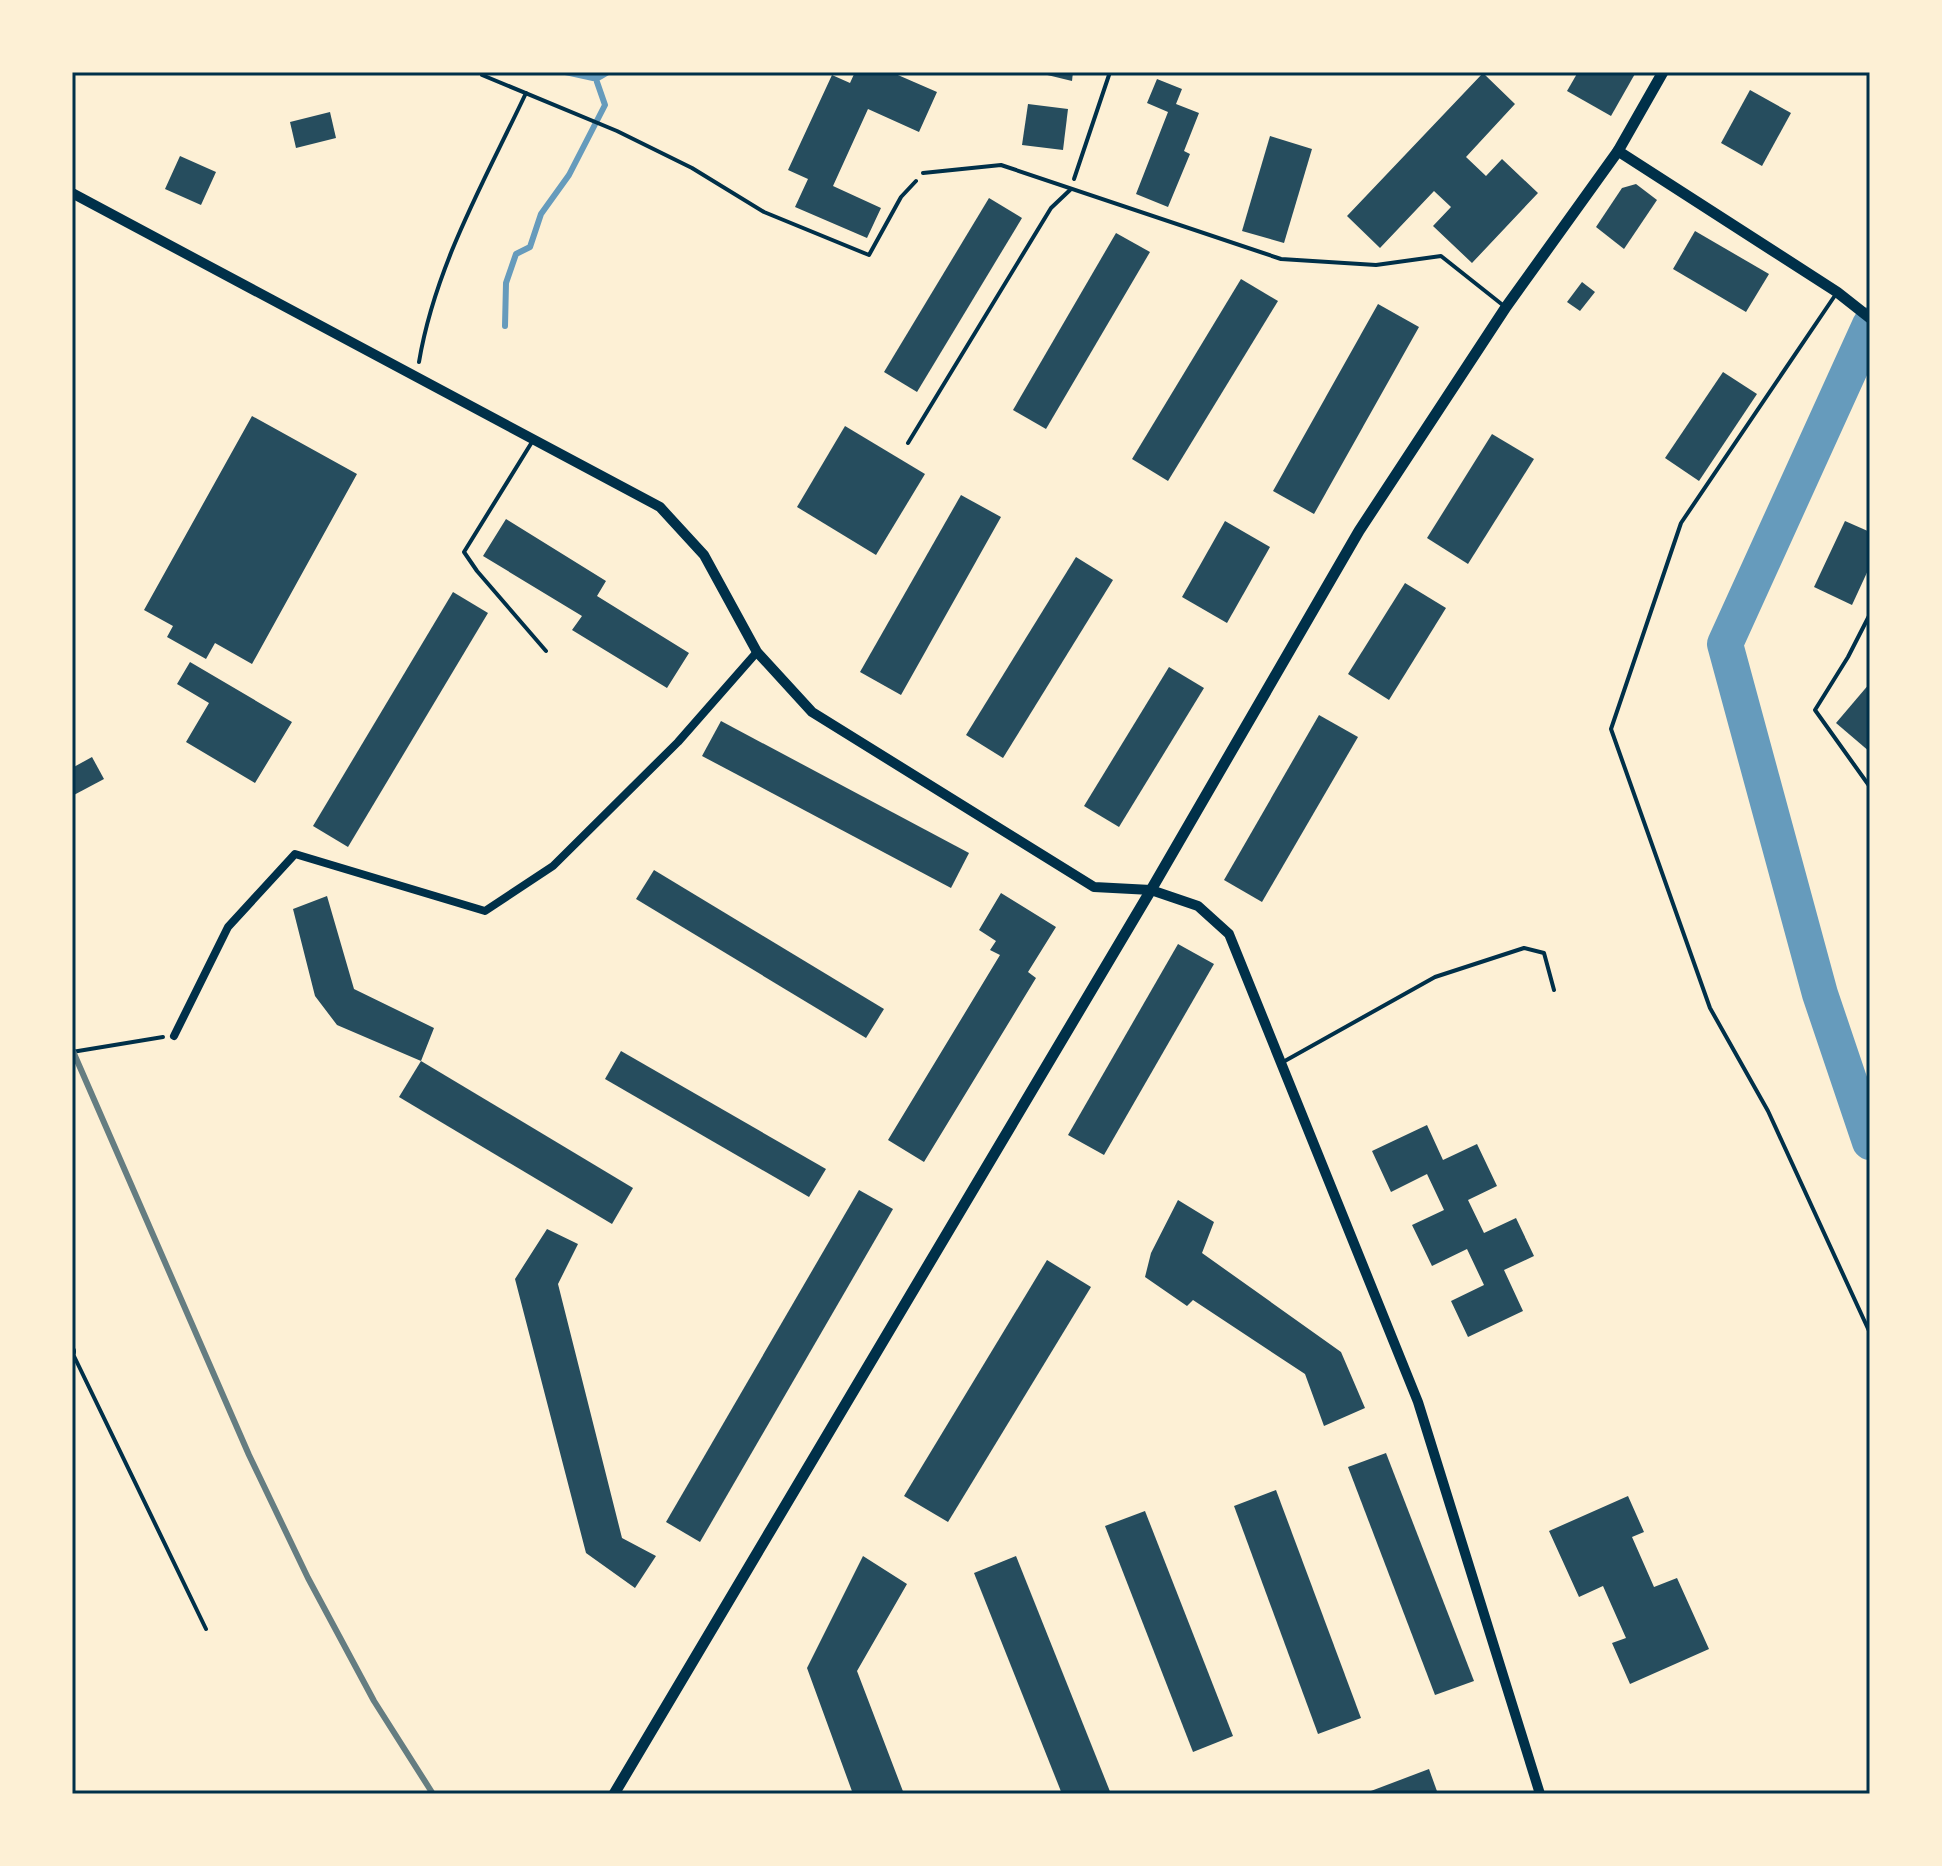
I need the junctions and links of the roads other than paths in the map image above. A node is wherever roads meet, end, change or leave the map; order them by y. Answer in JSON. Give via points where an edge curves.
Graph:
{"nodes":[{"id":1,"x":1663,"y":72,"type":"edge"},
{"id":2,"x":1618,"y":151,"type":"junction"},
{"id":3,"x":923,"y":173,"type":"road end"},
{"id":4,"x":1071,"y":189,"type":"junction"},
{"id":5,"x":72,"y":193,"type":"edge"},
{"id":6,"x":1837,"y":292,"type":"junction"},
{"id":7,"x":1506,"y":307,"type":"junction"},
{"id":8,"x":1865,"y":314,"type":"edge"},
{"id":9,"x":534,"y":439,"type":"junction"},
{"id":10,"x":908,"y":443,"type":"dead end"},
{"id":11,"x":1870,"y":614,"type":"edge"},
{"id":12,"x":546,"y":651,"type":"dead end"},
{"id":13,"x":757,"y":652,"type":"junction"},
{"id":14,"x":1870,"y":787,"type":"edge"},
{"id":15,"x":1151,"y":890,"type":"junction"},
{"id":16,"x":1554,"y":990,"type":"dead end"},
{"id":17,"x":174,"y":1036,"type":"road end"},
{"id":18,"x":1281,"y":1063,"type":"junction"},
{"id":19,"x":1870,"y":1333,"type":"edge"},
{"id":20,"x":72,"y":1352,"type":"edge"},
{"id":21,"x":206,"y":1629,"type":"dead end"},
{"id":22,"x":614,"y":1794,"type":"edge"},
{"id":23,"x":1540,"y":1794,"type":"edge"}],
"edges":[{"from":1,"to":2,"type":"main road"},
{"from":2,"to":6,"type":"main road"},
{"from":2,"to":7,"type":"main road"},
{"from":3,"to":4,"type":"lane","via":[[1001,165]]},
{"from":4,"to":7,"type":"lane","via":[[1281,259],[1376,265],[1441,256]]},
{"from":4,"to":10,"type":"lane","via":[[1051,208]]},
{"from":5,"to":9,"type":"street"},
{"from":6,"to":8,"type":"main road"},
{"from":6,"to":19,"type":"lane","via":[[1681,523],[1611,729],[1710,1008],[1768,1111]]},
{"from":7,"to":15,"type":"main road","via":[[1359,531]]},
{"from":9,"to":12,"type":"lane","via":[[464,552]]},
{"from":9,"to":13,"type":"street","via":[[660,507],[704,555]]},
{"from":11,"to":14,"type":"lane","via":[[1815,710]]},
{"from":13,"to":15,"type":"street","via":[[812,712],[1094,887]]},
{"from":13,"to":17,"type":"street","via":[[678,742],[553,866],[485,911],[295,854],[228,927]]},
{"from":15,"to":18,"type":"street","via":[[1198,906],[1229,934]]},
{"from":15,"to":22,"type":"main road"},
{"from":16,"to":18,"type":"lane","via":[[1544,953],[1524,948],[1435,977]]},
{"from":18,"to":23,"type":"street","via":[[1418,1402]]},
{"from":20,"to":21,"type":"lane"}]}
